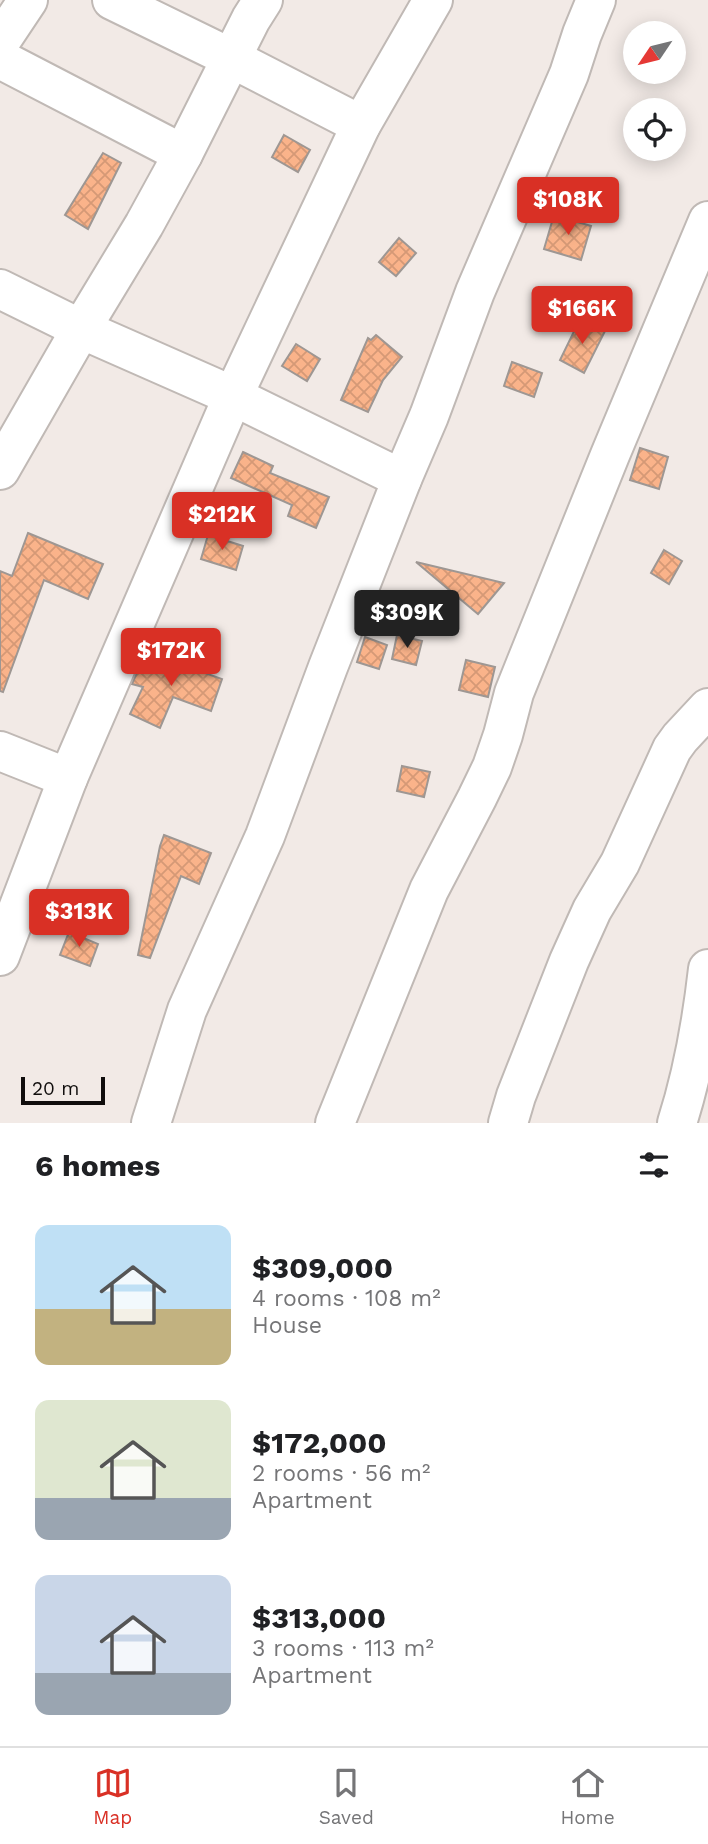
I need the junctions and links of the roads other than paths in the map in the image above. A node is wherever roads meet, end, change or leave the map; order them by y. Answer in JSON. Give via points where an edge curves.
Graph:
{"nodes":[{"id":1,"x":28,"y":0,"type":"edge"},
{"id":2,"x":112,"y":0,"type":"edge"},
{"id":3,"x":263,"y":0,"type":"edge"},
{"id":4,"x":433,"y":0,"type":"edge"},
{"id":5,"x":596,"y":0,"type":"edge"},
{"id":6,"x":0,"y":42,"type":"edge"},
{"id":7,"x":231,"y":58,"type":"junction"},
{"id":8,"x":0,"y":59,"type":"edge"},
{"id":9,"x":361,"y":125,"type":"junction"},
{"id":10,"x":183,"y":154,"type":"junction"},
{"id":11,"x":708,"y":220,"type":"edge"},
{"id":12,"x":0,"y":289,"type":"edge"},
{"id":13,"x":81,"y":329,"type":"junction"},
{"id":14,"x":233,"y":396,"type":"junction"},
{"id":15,"x":0,"y":470,"type":"edge"},
{"id":16,"x":402,"y":479,"type":"junction"},
{"id":17,"x":708,"y":708,"type":"edge"},
{"id":18,"x":0,"y":751,"type":"edge"},
{"id":19,"x":68,"y":778,"type":"junction"},
{"id":20,"x":0,"y":956,"type":"edge"},
{"id":21,"x":708,"y":969,"type":"edge"},
{"id":22,"x":150,"y":1123,"type":"edge"},
{"id":23,"x":335,"y":1123,"type":"edge"},
{"id":24,"x":508,"y":1123,"type":"edge"},
{"id":25,"x":677,"y":1123,"type":"edge"}],
"edges":[{"from":1,"to":6,"type":"street"},
{"from":2,"to":7,"type":"street"},
{"from":3,"to":7,"type":"street"},
{"from":4,"to":9,"type":"street"},
{"from":5,"to":16,"type":"street"},
{"from":7,"to":9,"type":"street"},
{"from":7,"to":10,"type":"street"},
{"from":8,"to":10,"type":"street"},
{"from":9,"to":14,"type":"street"},
{"from":10,"to":13,"type":"street"},
{"from":11,"to":23,"type":"street","via":[[514,693],[492,767],[429,890]]},
{"from":12,"to":13,"type":"street"},
{"from":13,"to":14,"type":"street"},
{"from":13,"to":15,"type":"street"},
{"from":14,"to":16,"type":"street"},
{"from":14,"to":19,"type":"street"},
{"from":16,"to":22,"type":"street","via":[[265,836],[187,1010]]},
{"from":17,"to":24,"type":"street","via":[[672,749],[620,863],[592,911]]},
{"from":18,"to":19,"type":"street"},
{"from":19,"to":20,"type":"street"},
{"from":21,"to":25,"type":"street","via":[[702,1021]]}]}
